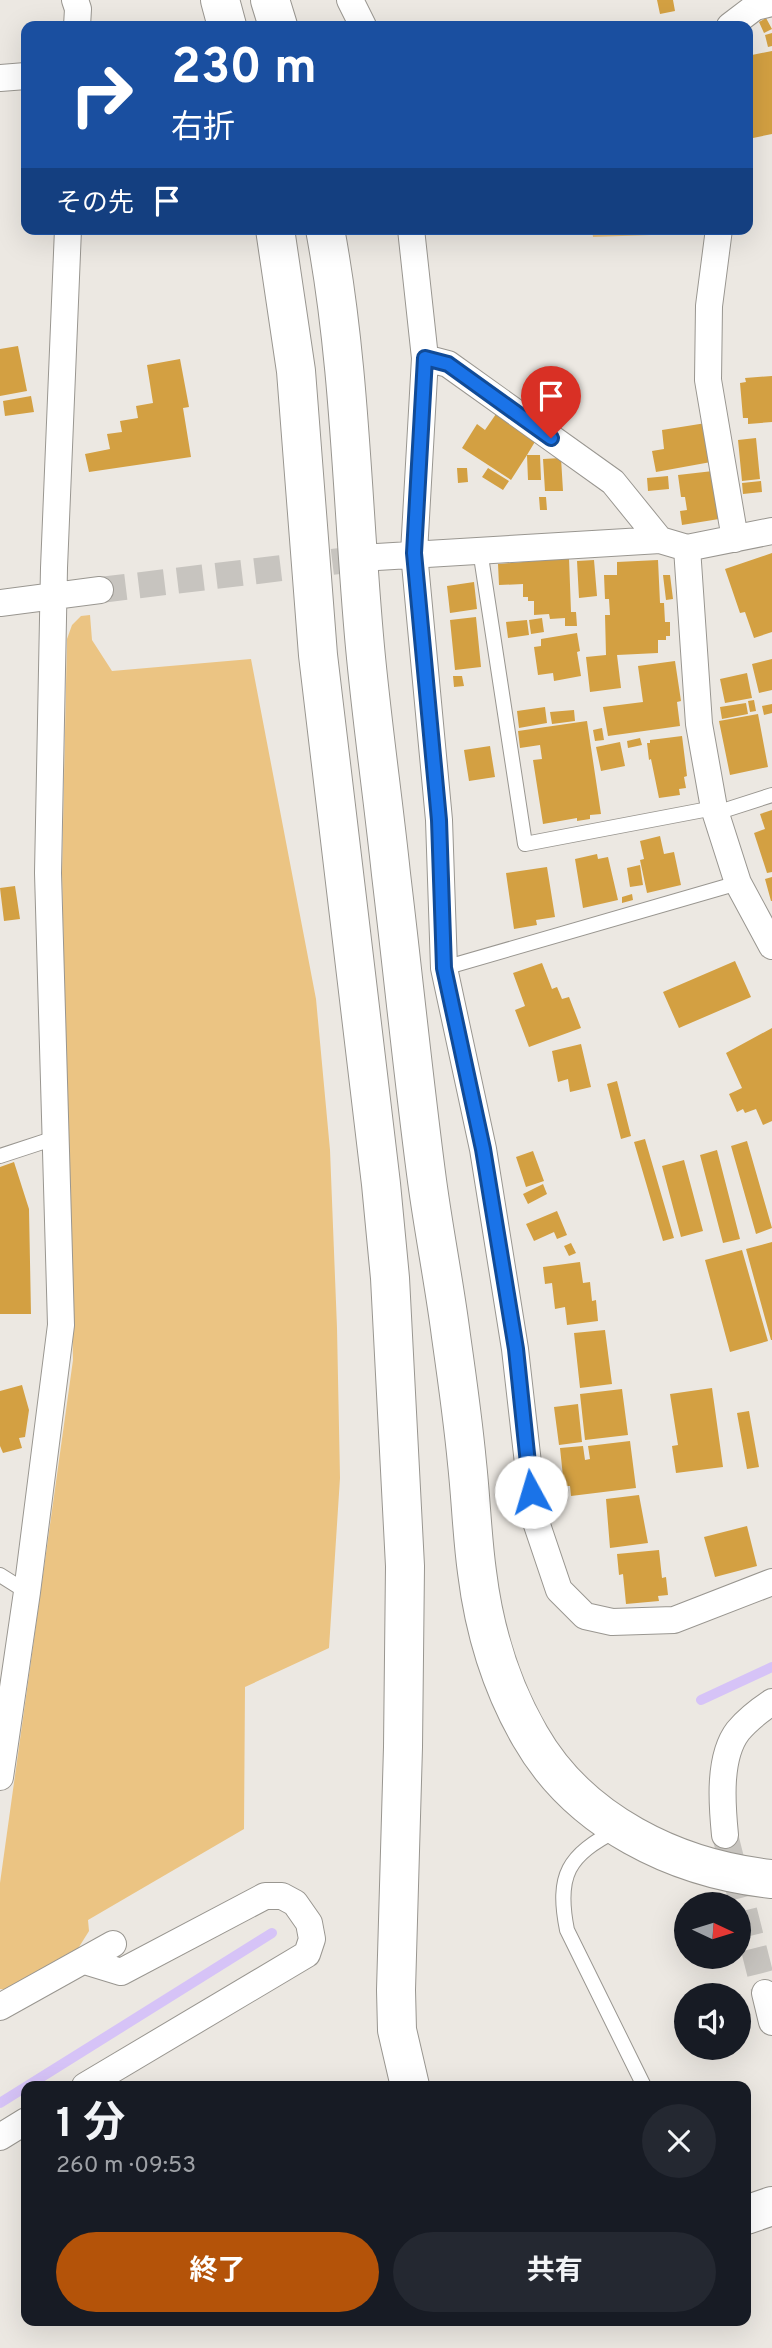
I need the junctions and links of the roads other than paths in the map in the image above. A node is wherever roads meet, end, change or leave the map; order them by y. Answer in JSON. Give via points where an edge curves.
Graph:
{"nodes":[{"id":1,"x":75,"y":0,"type":"edge"},
{"id":2,"x":220,"y":0,"type":"edge"},
{"id":3,"x":271,"y":0,"type":"edge"},
{"id":4,"x":350,"y":0,"type":"edge"},
{"id":5,"x":772,"y":3,"type":"edge"},
{"id":6,"x":77,"y":21,"type":"edge"},
{"id":7,"x":226,"y":21,"type":"edge"},
{"id":8,"x":277,"y":21,"type":"edge"},
{"id":9,"x":360,"y":21,"type":"edge"},
{"id":10,"x":737,"y":21,"type":"edge"},
{"id":11,"x":21,"y":76,"type":"edge"},
{"id":12,"x":0,"y":78,"type":"edge"},
{"id":13,"x":68,"y":235,"type":"edge"},
{"id":14,"x":276,"y":235,"type":"edge"},
{"id":15,"x":326,"y":235,"type":"edge"},
{"id":16,"x":412,"y":235,"type":"edge"},
{"id":17,"x":718,"y":235,"type":"edge"},
{"id":18,"x":425,"y":358,"type":"junction"},
{"id":19,"x":772,"y":531,"type":"edge"},
{"id":20,"x":735,"y":539,"type":"junction"},
{"id":21,"x":660,"y":540,"type":"junction"},
{"id":22,"x":687,"y":548,"type":"junction"},
{"id":23,"x":480,"y":550,"type":"junction"},
{"id":24,"x":414,"y":553,"type":"junction"},
{"id":25,"x":377,"y":557,"type":"tunnel mouth"},
{"id":26,"x":100,"y":590,"type":"tunnel mouth"},
{"id":27,"x":54,"y":596,"type":"junction"},
{"id":28,"x":0,"y":603,"type":"edge"},
{"id":29,"x":772,"y":795,"type":"edge"},
{"id":30,"x":715,"y":810,"type":"junction"},
{"id":31,"x":738,"y":883,"type":"junction"},
{"id":32,"x":772,"y":946,"type":"edge"},
{"id":33,"x":444,"y":968,"type":"junction"},
{"id":34,"x":55,"y":1138,"type":"junction"},
{"id":35,"x":0,"y":1156,"type":"edge"},
{"id":36,"x":0,"y":1575,"type":"edge"},
{"id":37,"x":772,"y":1582,"type":"edge"},
{"id":38,"x":27,"y":1592,"type":"junction"},
{"id":39,"x":772,"y":1702,"type":"edge"},
{"id":40,"x":0,"y":1777,"type":"edge"},
{"id":41,"x":619,"y":1828,"type":"junction"},
{"id":42,"x":725,"y":1835,"type":"tunnel mouth"},
{"id":43,"x":772,"y":1879,"type":"edge"},
{"id":44,"x":113,"y":1944,"type":"dead end"},
{"id":45,"x":85,"y":1961,"type":"junction"},
{"id":46,"x":765,"y":1993,"type":"dead end"},
{"id":47,"x":0,"y":2007,"type":"edge"},
{"id":48,"x":772,"y":2022,"type":"edge"},
{"id":49,"x":93,"y":2081,"type":"edge"},
{"id":50,"x":409,"y":2081,"type":"edge"},
{"id":51,"x":642,"y":2081,"type":"edge"},
{"id":52,"x":21,"y":2124,"type":"edge"},
{"id":53,"x":0,"y":2137,"type":"edge"},
{"id":54,"x":772,"y":2206,"type":"edge"},
{"id":55,"x":751,"y":2213,"type":"edge"}],
"edges":[{"from":1,"to":6,"type":"street"},
{"from":2,"to":7,"type":"highway"},
{"from":3,"to":8,"type":"highway"},
{"from":4,"to":9,"type":"street"},
{"from":5,"to":10,"type":"street","via":[[755,7]]},
{"from":11,"to":12,"type":"street"},
{"from":13,"to":27,"type":"street"},
{"from":14,"to":50,"type":"highway","via":[[296,370],[318,655],[390,1278],[405,1566],[396,1990],[397,2030]]},
{"from":15,"to":41,"type":"highway","via":[[345,364],[365,647],[426,1178],[454,1356],[485,1618],[512,1701],[532,1740],[557,1775]]},
{"from":16,"to":18,"type":"street"},
{"from":17,"to":20,"type":"street","via":[[709,306],[708,380]]},
{"from":18,"to":21,"type":"street","via":[[448,364],[613,482]]},
{"from":18,"to":24,"type":"street"},
{"from":19,"to":20,"type":"street"},
{"from":20,"to":22,"type":"street"},
{"from":21,"to":22,"type":"street"},
{"from":21,"to":23,"type":"street"},
{"from":22,"to":30,"type":"street","via":[[699,724]]},
{"from":23,"to":24,"type":"street"},
{"from":23,"to":30,"type":"lane","via":[[525,844]]},
{"from":24,"to":25,"type":"street"},
{"from":24,"to":33,"type":"street","via":[[439,820]]},
{"from":26,"to":27,"type":"street"},
{"from":27,"to":28,"type":"street"},
{"from":27,"to":34,"type":"street","via":[[48,873]]},
{"from":29,"to":30,"type":"lane"},
{"from":30,"to":31,"type":"street"},
{"from":31,"to":32,"type":"street"},
{"from":31,"to":33,"type":"lane"},
{"from":33,"to":37,"type":"street","via":[[483,1149],[516,1349],[534,1516],[558,1590],[585,1616],[612,1622],[674,1620]]},
{"from":34,"to":35,"type":"lane"},
{"from":34,"to":38,"type":"street","via":[[61,1325]]},
{"from":36,"to":38,"type":"lane"},
{"from":38,"to":40,"type":"street"},
{"from":39,"to":42,"type":"street","via":[[737,1733],[725,1763],[721,1799]]},
{"from":41,"to":43,"type":"highway","via":[[687,1862]]},
{"from":41,"to":51,"type":"lane","via":[[590,1843],[573,1861],[564,1880],[562,1905],[567,1930]]},
{"from":44,"to":45,"type":"street"},
{"from":45,"to":47,"type":"street"},
{"from":45,"to":49,"type":"street","via":[[121,1972],[265,1896],[282,1896],[295,1903],[309,1923],[312,1940],[307,1954]]},
{"from":46,"to":48,"type":"street"},
{"from":52,"to":53,"type":"street"},
{"from":54,"to":55,"type":"highway"}]}
